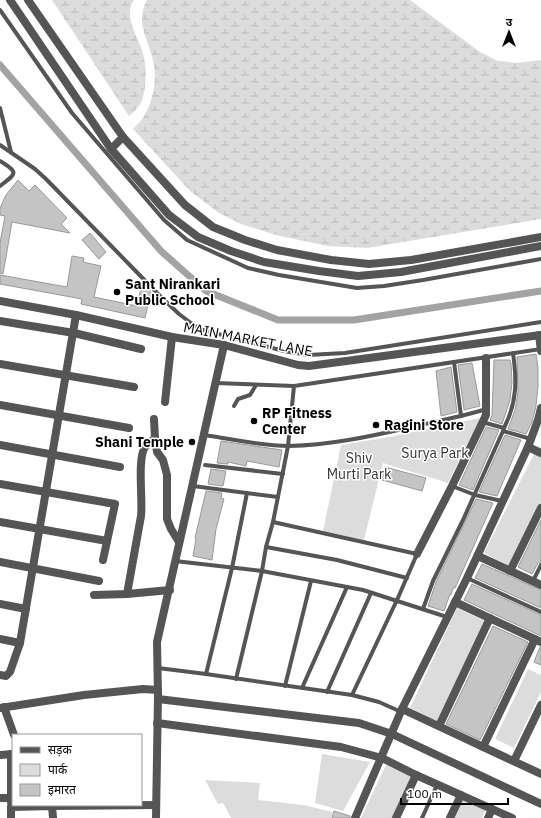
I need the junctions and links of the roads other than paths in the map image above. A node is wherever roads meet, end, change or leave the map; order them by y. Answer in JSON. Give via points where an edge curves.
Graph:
{"nodes":[{"id":1,"x":10,"y":0,"type":"edge"},
{"id":2,"x":28,"y":0,"type":"edge"},
{"id":3,"x":0,"y":10,"type":"edge"},
{"id":4,"x":0,"y":108,"type":"edge"},
{"id":5,"x":123,"y":137,"type":"junction"},
{"id":6,"x":0,"y":145,"type":"edge"},
{"id":7,"x":111,"y":149,"type":"junction"},
{"id":8,"x":11,"y":152,"type":"junction"},
{"id":9,"x":0,"y":160,"type":"edge"},
{"id":10,"x":0,"y":186,"type":"edge"},
{"id":11,"x":541,"y":237,"type":"edge"},
{"id":12,"x":541,"y":246,"type":"edge"},
{"id":13,"x":541,"y":259,"type":"edge"},
{"id":14,"x":0,"y":301,"type":"edge"},
{"id":15,"x":76,"y":316,"type":"junction"},
{"id":16,"x":0,"y":321,"type":"edge"},
{"id":17,"x":541,"y":322,"type":"edge"},
{"id":18,"x":74,"y":333,"type":"junction"},
{"id":19,"x":540,"y":335,"type":"edge"},
{"id":20,"x":172,"y":337,"type":"junction"},
{"id":21,"x":224,"y":345,"type":"junction"},
{"id":22,"x":141,"y":349,"type":"dead end"},
{"id":23,"x":541,"y":350,"type":"edge"},
{"id":24,"x":513,"y":353,"type":"junction"},
{"id":25,"x":486,"y":358,"type":"junction"},
{"id":26,"x":454,"y":362,"type":"junction"},
{"id":27,"x":0,"y":364,"type":"edge"},
{"id":28,"x":67,"y":376,"type":"junction"},
{"id":29,"x":215,"y":383,"type":"junction"},
{"id":30,"x":256,"y":385,"type":"junction"},
{"id":31,"x":294,"y":386,"type":"junction"},
{"id":32,"x":134,"y":387,"type":"dead end"},
{"id":33,"x":165,"y":402,"type":"dead end"},
{"id":34,"x":0,"y":405,"type":"edge"},
{"id":35,"x":234,"y":406,"type":"dead end"},
{"id":36,"x":541,"y":408,"type":"edge"},
{"id":37,"x":487,"y":409,"type":"junction"},
{"id":38,"x":60,"y":416,"type":"junction"},
{"id":39,"x":461,"y":416,"type":"junction"},
{"id":40,"x":154,"y":419,"type":"dead end"},
{"id":41,"x":482,"y":422,"type":"junction"},
{"id":42,"x":129,"y":428,"type":"dead end"},
{"id":43,"x":504,"y":429,"type":"junction"},
{"id":44,"x":204,"y":435,"type":"junction"},
{"id":45,"x":154,"y":438,"type":"junction"},
{"id":46,"x":531,"y":438,"type":"junction"},
{"id":47,"x":0,"y":445,"type":"edge"},
{"id":48,"x":288,"y":446,"type":"junction"},
{"id":49,"x":528,"y":447,"type":"junction"},
{"id":50,"x":541,"y":453,"type":"edge"},
{"id":51,"x":53,"y":454,"type":"junction"},
{"id":52,"x":205,"y":465,"type":"dead end"},
{"id":53,"x":120,"y":467,"type":"dead end"},
{"id":54,"x":283,"y":474,"type":"junction"},
{"id":55,"x":0,"y":484,"type":"edge"},
{"id":56,"x":192,"y":486,"type":"junction"},
{"id":57,"x":452,"y":486,"type":"junction"},
{"id":58,"x":46,"y":492,"type":"junction"},
{"id":59,"x":247,"y":493,"type":"junction"},
{"id":60,"x":475,"y":495,"type":"junction"},
{"id":61,"x":278,"y":497,"type":"junction"},
{"id":62,"x":502,"y":501,"type":"junction"},
{"id":63,"x":541,"y":508,"type":"edge"},
{"id":64,"x":0,"y":522,"type":"edge"},
{"id":65,"x":273,"y":522,"type":"junction"},
{"id":66,"x":40,"y":530,"type":"junction"},
{"id":67,"x":107,"y":541,"type":"junction"},
{"id":68,"x":179,"y":542,"type":"junction"},
{"id":69,"x":266,"y":547,"type":"junction"},
{"id":70,"x":417,"y":554,"type":"junction"},
{"id":71,"x":478,"y":556,"type":"junction"},
{"id":72,"x":103,"y":560,"type":"dead end"},
{"id":73,"x":175,"y":561,"type":"junction"},
{"id":74,"x":0,"y":562,"type":"edge"},
{"id":75,"x":541,"y":565,"type":"edge"},
{"id":76,"x":33,"y":568,"type":"junction"},
{"id":77,"x":232,"y":568,"type":"junction"},
{"id":78,"x":262,"y":571,"type":"junction"},
{"id":79,"x":510,"y":571,"type":"junction"},
{"id":80,"x":407,"y":578,"type":"junction"},
{"id":81,"x":467,"y":578,"type":"junction"},
{"id":82,"x":311,"y":580,"type":"junction"},
{"id":83,"x":99,"y":581,"type":"dead end"},
{"id":84,"x":537,"y":583,"type":"edge"},
{"id":85,"x":347,"y":587,"type":"junction"},
{"id":86,"x":170,"y":590,"type":"junction"},
{"id":87,"x":371,"y":593,"type":"junction"},
{"id":88,"x":127,"y":594,"type":"junction"},
{"id":89,"x":94,"y":595,"type":"dead end"},
{"id":90,"x":397,"y":600,"type":"junction"},
{"id":91,"x":455,"y":602,"type":"junction"},
{"id":92,"x":0,"y":604,"type":"edge"},
{"id":93,"x":26,"y":609,"type":"junction"},
{"id":94,"x":423,"y":609,"type":"junction"},
{"id":95,"x":541,"y":612,"type":"edge"},
{"id":96,"x":448,"y":617,"type":"junction"},
{"id":97,"x":490,"y":618,"type":"junction"},
{"id":98,"x":0,"y":639,"type":"edge"},
{"id":99,"x":538,"y":641,"type":"edge"},
{"id":100,"x":20,"y":643,"type":"junction"},
{"id":101,"x":157,"y":668,"type":"junction"},
{"id":102,"x":206,"y":674,"type":"junction"},
{"id":103,"x":0,"y":675,"type":"edge"},
{"id":104,"x":236,"y":679,"type":"junction"},
{"id":105,"x":285,"y":686,"type":"junction"},
{"id":106,"x":302,"y":688,"type":"junction"},
{"id":107,"x":158,"y":690,"type":"junction"},
{"id":108,"x":327,"y":692,"type":"junction"},
{"id":109,"x":352,"y":695,"type":"junction"},
{"id":110,"x":158,"y":699,"type":"junction"},
{"id":111,"x":541,"y":705,"type":"edge"},
{"id":112,"x":2,"y":707,"type":"edge"},
{"id":113,"x":402,"y":709,"type":"junction"},
{"id":114,"x":157,"y":722,"type":"junction"},
{"id":115,"x":438,"y":726,"type":"junction"},
{"id":116,"x":14,"y":734,"type":"edge"},
{"id":117,"x":392,"y":734,"type":"junction"},
{"id":118,"x":483,"y":747,"type":"junction"},
{"id":119,"x":12,"y":754,"type":"edge"},
{"id":120,"x":0,"y":755,"type":"edge"},
{"id":121,"x":382,"y":758,"type":"junction"},
{"id":122,"x":514,"y":761,"type":"junction"},
{"id":123,"x":541,"y":774,"type":"edge"},
{"id":124,"x":416,"y":775,"type":"junction"},
{"id":125,"x":438,"y":784,"type":"junction"},
{"id":126,"x":461,"y":795,"type":"junction"},
{"id":127,"x":0,"y":798,"type":"edge"},
{"id":128,"x":11,"y":802,"type":"junction"},
{"id":129,"x":541,"y":804,"type":"edge"},
{"id":130,"x":142,"y":805,"type":"edge"},
{"id":131,"x":156,"y":805,"type":"junction"},
{"id":132,"x":52,"y":806,"type":"edge"},
{"id":133,"x":492,"y":809,"type":"junction"},
{"id":134,"x":11,"y":818,"type":"edge"},
{"id":135,"x":53,"y":818,"type":"edge"},
{"id":136,"x":156,"y":818,"type":"edge"},
{"id":137,"x":355,"y":818,"type":"edge"},
{"id":138,"x":396,"y":818,"type":"edge"},
{"id":139,"x":422,"y":818,"type":"edge"},
{"id":140,"x":450,"y":818,"type":"edge"},
{"id":141,"x":488,"y":818,"type":"edge"},
{"id":142,"x":512,"y":818,"type":"edge"}],
"edges":[{"from":1,"to":7,"type":"street"},
{"from":2,"to":5,"type":"street"},
{"from":3,"to":13,"type":"lane","via":[[72,113],[164,220],[187,240],[248,268],[357,288],[423,280]]},
{"from":4,"to":8,"type":"lane"},
{"from":5,"to":7,"type":"street"},
{"from":5,"to":11,"type":"street","via":[[185,205],[213,227],[277,250],[369,264],[411,260]]},
{"from":6,"to":8,"type":"lane"},
{"from":7,"to":12,"type":"street","via":[[169,215],[198,237],[264,262],[358,276],[401,272]]},
{"from":8,"to":17,"type":"lane","via":[[46,179],[161,297],[199,328],[284,351],[324,355]]},
{"from":9,"to":10,"type":"lane","via":[[14,171],[13,177]]},
{"from":14,"to":15,"type":"street","name":"MAIN MARKET LANE"},
{"from":15,"to":18,"type":"street"},
{"from":15,"to":20,"type":"street","name":"MAIN MARKET LANE"},
{"from":16,"to":18,"type":"street"},
{"from":18,"to":22,"type":"street"},
{"from":18,"to":28,"type":"street"},
{"from":19,"to":21,"type":"street","name":"MAIN MARKET LANE","via":[[309,366]]},
{"from":19,"to":23,"type":"street"},
{"from":20,"to":21,"type":"street","name":"MAIN MARKET LANE"},
{"from":20,"to":33,"type":"street"},
{"from":21,"to":29,"type":"street"},
{"from":23,"to":24,"type":"lane"},
{"from":24,"to":25,"type":"lane"},
{"from":24,"to":43,"type":"lane","via":[[516,389],[514,405]]},
{"from":25,"to":26,"type":"lane"},
{"from":25,"to":37,"type":"street"},
{"from":26,"to":31,"type":"lane"},
{"from":26,"to":39,"type":"lane"},
{"from":27,"to":28,"type":"street"},
{"from":28,"to":32,"type":"street"},
{"from":28,"to":38,"type":"street"},
{"from":29,"to":30,"type":"lane"},
{"from":29,"to":44,"type":"street"},
{"from":30,"to":31,"type":"lane"},
{"from":30,"to":35,"type":"lane","via":[[250,395],[238,399]]},
{"from":31,"to":48,"type":"lane"},
{"from":34,"to":38,"type":"street"},
{"from":36,"to":46,"type":"street"},
{"from":37,"to":39,"type":"lane"},
{"from":37,"to":41,"type":"street"},
{"from":38,"to":42,"type":"street"},
{"from":38,"to":51,"type":"street"},
{"from":39,"to":48,"type":"lane","via":[[347,441]]},
{"from":40,"to":45,"type":"street"},
{"from":41,"to":43,"type":"lane"},
{"from":41,"to":57,"type":"street"},
{"from":43,"to":46,"type":"lane"},
{"from":43,"to":60,"type":"lane"},
{"from":44,"to":48,"type":"lane"},
{"from":44,"to":56,"type":"street"},
{"from":45,"to":68,"type":"street","via":[[167,475],[168,524]]},
{"from":45,"to":88,"type":"street","via":[[143,452],[140,481],[141,516]]},
{"from":46,"to":49,"type":"street"},
{"from":47,"to":51,"type":"street"},
{"from":48,"to":54,"type":"lane"},
{"from":49,"to":50,"type":"street"},
{"from":49,"to":62,"type":"street"},
{"from":51,"to":53,"type":"street"},
{"from":51,"to":58,"type":"street"},
{"from":52,"to":54,"type":"lane"},
{"from":54,"to":61,"type":"lane"},
{"from":55,"to":58,"type":"street"},
{"from":56,"to":59,"type":"lane"},
{"from":56,"to":68,"type":"street"},
{"from":57,"to":60,"type":"lane"},
{"from":57,"to":70,"type":"street"},
{"from":58,"to":66,"type":"street"},
{"from":58,"to":67,"type":"street","via":[[115,504]]},
{"from":59,"to":61,"type":"lane"},
{"from":59,"to":77,"type":"lane"},
{"from":60,"to":62,"type":"lane"},
{"from":60,"to":94,"type":"lane","via":[[433,581]]},
{"from":61,"to":65,"type":"lane"},
{"from":62,"to":71,"type":"street"},
{"from":63,"to":79,"type":"street"},
{"from":64,"to":66,"type":"street"},
{"from":65,"to":69,"type":"lane"},
{"from":65,"to":70,"type":"lane"},
{"from":66,"to":67,"type":"street"},
{"from":66,"to":76,"type":"street"},
{"from":67,"to":72,"type":"street"},
{"from":68,"to":73,"type":"street"},
{"from":69,"to":78,"type":"lane"},
{"from":69,"to":80,"type":"lane","via":[[337,560]]},
{"from":70,"to":80,"type":"lane"},
{"from":71,"to":79,"type":"street"},
{"from":71,"to":81,"type":"street"},
{"from":73,"to":77,"type":"lane"},
{"from":73,"to":86,"type":"street"},
{"from":74,"to":76,"type":"street"},
{"from":75,"to":84,"type":"lane"},
{"from":76,"to":83,"type":"street"},
{"from":76,"to":93,"type":"street"},
{"from":77,"to":78,"type":"lane"},
{"from":77,"to":102,"type":"lane"},
{"from":78,"to":82,"type":"lane"},
{"from":78,"to":104,"type":"lane"},
{"from":79,"to":84,"type":"street"},
{"from":80,"to":90,"type":"lane"},
{"from":81,"to":91,"type":"street"},
{"from":81,"to":95,"type":"lane"},
{"from":82,"to":85,"type":"lane"},
{"from":82,"to":105,"type":"lane"},
{"from":85,"to":87,"type":"lane"},
{"from":85,"to":106,"type":"lane"},
{"from":86,"to":88,"type":"street"},
{"from":86,"to":101,"type":"street","via":[[157,642]]},
{"from":87,"to":90,"type":"lane"},
{"from":87,"to":108,"type":"lane"},
{"from":88,"to":89,"type":"street"},
{"from":90,"to":94,"type":"lane"},
{"from":90,"to":109,"type":"lane"},
{"from":91,"to":96,"type":"street"},
{"from":91,"to":97,"type":"street"},
{"from":92,"to":93,"type":"street"},
{"from":93,"to":100,"type":"street"},
{"from":94,"to":96,"type":"lane"},
{"from":96,"to":113,"type":"street"},
{"from":97,"to":99,"type":"street"},
{"from":97,"to":115,"type":"street"},
{"from":98,"to":100,"type":"street"},
{"from":99,"to":118,"type":"street"},
{"from":100,"to":103,"type":"street","via":[[10,672],[6,676]]},
{"from":101,"to":102,"type":"lane"},
{"from":101,"to":107,"type":"street"},
{"from":102,"to":104,"type":"lane"},
{"from":104,"to":105,"type":"lane"},
{"from":105,"to":106,"type":"lane"},
{"from":106,"to":108,"type":"lane"},
{"from":107,"to":110,"type":"street"},
{"from":107,"to":112,"type":"street","via":[[143,689],[84,695]]},
{"from":108,"to":109,"type":"lane"},
{"from":109,"to":113,"type":"lane","via":[[379,702],[399,711]]},
{"from":110,"to":114,"type":"street"},
{"from":110,"to":117,"type":"street","via":[[359,724]]},
{"from":111,"to":122,"type":"street"},
{"from":112,"to":116,"type":"street"},
{"from":113,"to":115,"type":"street"},
{"from":113,"to":117,"type":"street"},
{"from":114,"to":121,"type":"street","via":[[342,747]]},
{"from":114,"to":131,"type":"street"},
{"from":115,"to":118,"type":"street"},
{"from":117,"to":121,"type":"street"},
{"from":117,"to":129,"type":"street"},
{"from":118,"to":122,"type":"street"},
{"from":119,"to":120,"type":"street"},
{"from":119,"to":128,"type":"street"},
{"from":121,"to":124,"type":"street"},
{"from":121,"to":137,"type":"street"},
{"from":122,"to":123,"type":"street"},
{"from":124,"to":125,"type":"street"},
{"from":124,"to":138,"type":"street"},
{"from":125,"to":126,"type":"street"},
{"from":125,"to":139,"type":"lane"},
{"from":126,"to":133,"type":"street"},
{"from":126,"to":140,"type":"street"},
{"from":127,"to":128,"type":"street"},
{"from":128,"to":134,"type":"street"},
{"from":130,"to":131,"type":"street"},
{"from":131,"to":136,"type":"street"},
{"from":132,"to":135,"type":"street"},
{"from":133,"to":141,"type":"street"},
{"from":133,"to":142,"type":"street"}]}
